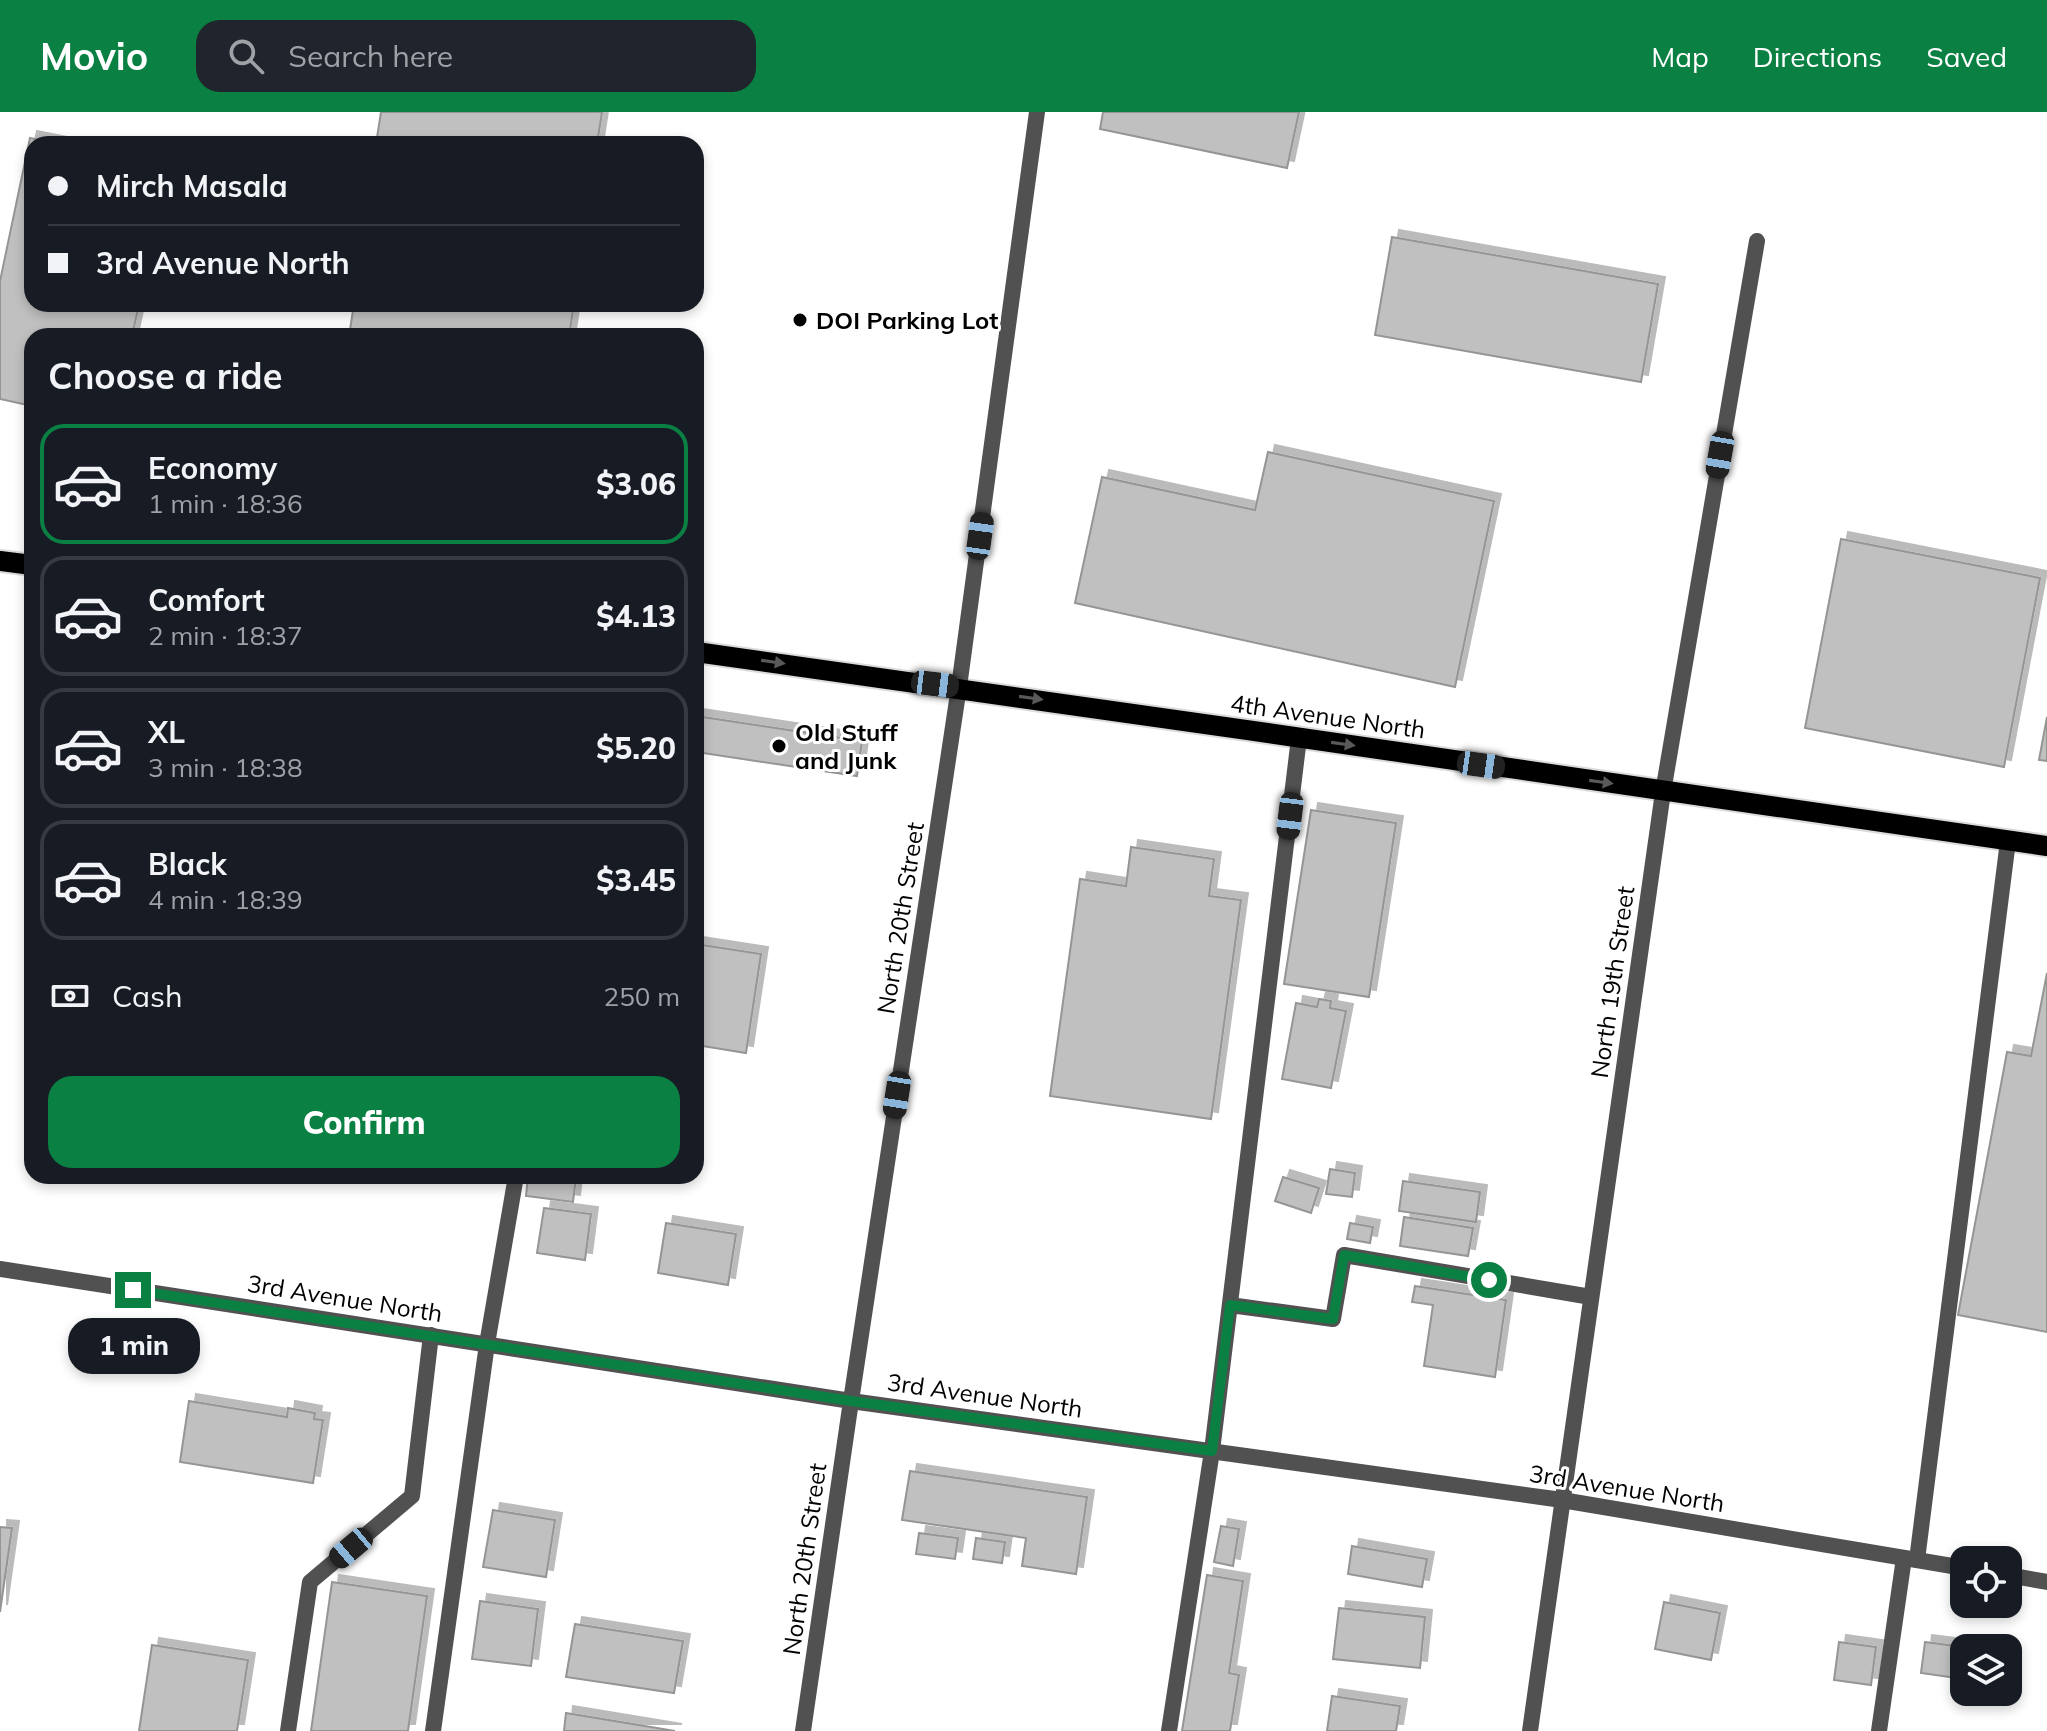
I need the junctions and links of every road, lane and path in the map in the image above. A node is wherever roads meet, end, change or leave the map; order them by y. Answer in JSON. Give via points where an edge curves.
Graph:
{"nodes":[{"id":1,"x":1037,"y":112,"type":"edge"},
{"id":2,"x":1757,"y":241,"type":"dead end"},
{"id":3,"x":0,"y":561,"type":"edge"},
{"id":4,"x":24,"y":564,"type":"edge"},
{"id":5,"x":704,"y":653,"type":"edge"},
{"id":6,"x":959,"y":687,"type":"junction"},
{"id":7,"x":1299,"y":738,"type":"junction"},
{"id":8,"x":1663,"y":792,"type":"junction"},
{"id":9,"x":2008,"y":841,"type":"junction"},
{"id":10,"x":2047,"y":846,"type":"edge"},
{"id":11,"x":515,"y":1184,"type":"edge"},
{"id":12,"x":0,"y":1269,"type":"edge"},
{"id":13,"x":1591,"y":1297,"type":"junction"},
{"id":14,"x":1230,"y":1305,"type":"junction"},
{"id":15,"x":431,"y":1335,"type":"junction"},
{"id":16,"x":487,"y":1344,"type":"junction"},
{"id":17,"x":851,"y":1401,"type":"junction"},
{"id":18,"x":1212,"y":1451,"type":"junction"},
{"id":19,"x":1562,"y":1500,"type":"junction"},
{"id":20,"x":1910,"y":1559,"type":"junction"},
{"id":21,"x":1950,"y":1566,"type":"edge"},
{"id":22,"x":2022,"y":1578,"type":"edge"},
{"id":23,"x":2047,"y":1582,"type":"edge"},
{"id":24,"x":288,"y":1731,"type":"edge"},
{"id":25,"x":433,"y":1731,"type":"edge"},
{"id":26,"x":803,"y":1731,"type":"edge"},
{"id":27,"x":1169,"y":1731,"type":"edge"},
{"id":28,"x":1530,"y":1731,"type":"edge"},
{"id":29,"x":1879,"y":1731,"type":"edge"}],
"edges":[{"from":1,"to":6,"type":"street","name":"North 20th Street"},
{"from":2,"to":8,"type":"street","name":"North 19th Street"},
{"from":3,"to":4,"type":"main road"},
{"from":5,"to":6,"type":"main road","name":"4th Avenue North","one_way":true},
{"from":6,"to":7,"type":"main road","name":"4th Avenue North","one_way":true},
{"from":6,"to":17,"type":"street","name":"North 20th Street"},
{"from":7,"to":8,"type":"main road","name":"4th Avenue North","one_way":true},
{"from":7,"to":14,"type":"street"},
{"from":8,"to":9,"type":"main road","name":"4th Avenue North"},
{"from":8,"to":13,"type":"street","name":"North 19th Street"},
{"from":9,"to":10,"type":"main road","name":"4th Avenue North"},
{"from":9,"to":20,"type":"street"},
{"from":11,"to":16,"type":"street"},
{"from":12,"to":15,"type":"street","name":"3rd Avenue North"},
{"from":13,"to":14,"type":"street","via":[[1344,1255],[1333,1319]]},
{"from":13,"to":19,"type":"street","name":"North 19th Street"},
{"from":14,"to":18,"type":"street"},
{"from":15,"to":16,"type":"street","name":"3rd Avenue North"},
{"from":15,"to":24,"type":"street","via":[[412,1496],[310,1582]]},
{"from":16,"to":17,"type":"street","name":"3rd Avenue North"},
{"from":16,"to":25,"type":"street"},
{"from":17,"to":18,"type":"street","name":"3rd Avenue North"},
{"from":17,"to":26,"type":"street","name":"North 20th Street"},
{"from":18,"to":19,"type":"street","name":"3rd Avenue North"},
{"from":18,"to":27,"type":"street"},
{"from":19,"to":20,"type":"street","name":"3rd Avenue North"},
{"from":19,"to":28,"type":"street","name":"North 19th Street"},
{"from":20,"to":21,"type":"street","name":"3rd Avenue North"},
{"from":20,"to":29,"type":"street"},
{"from":22,"to":23,"type":"street"}]}
